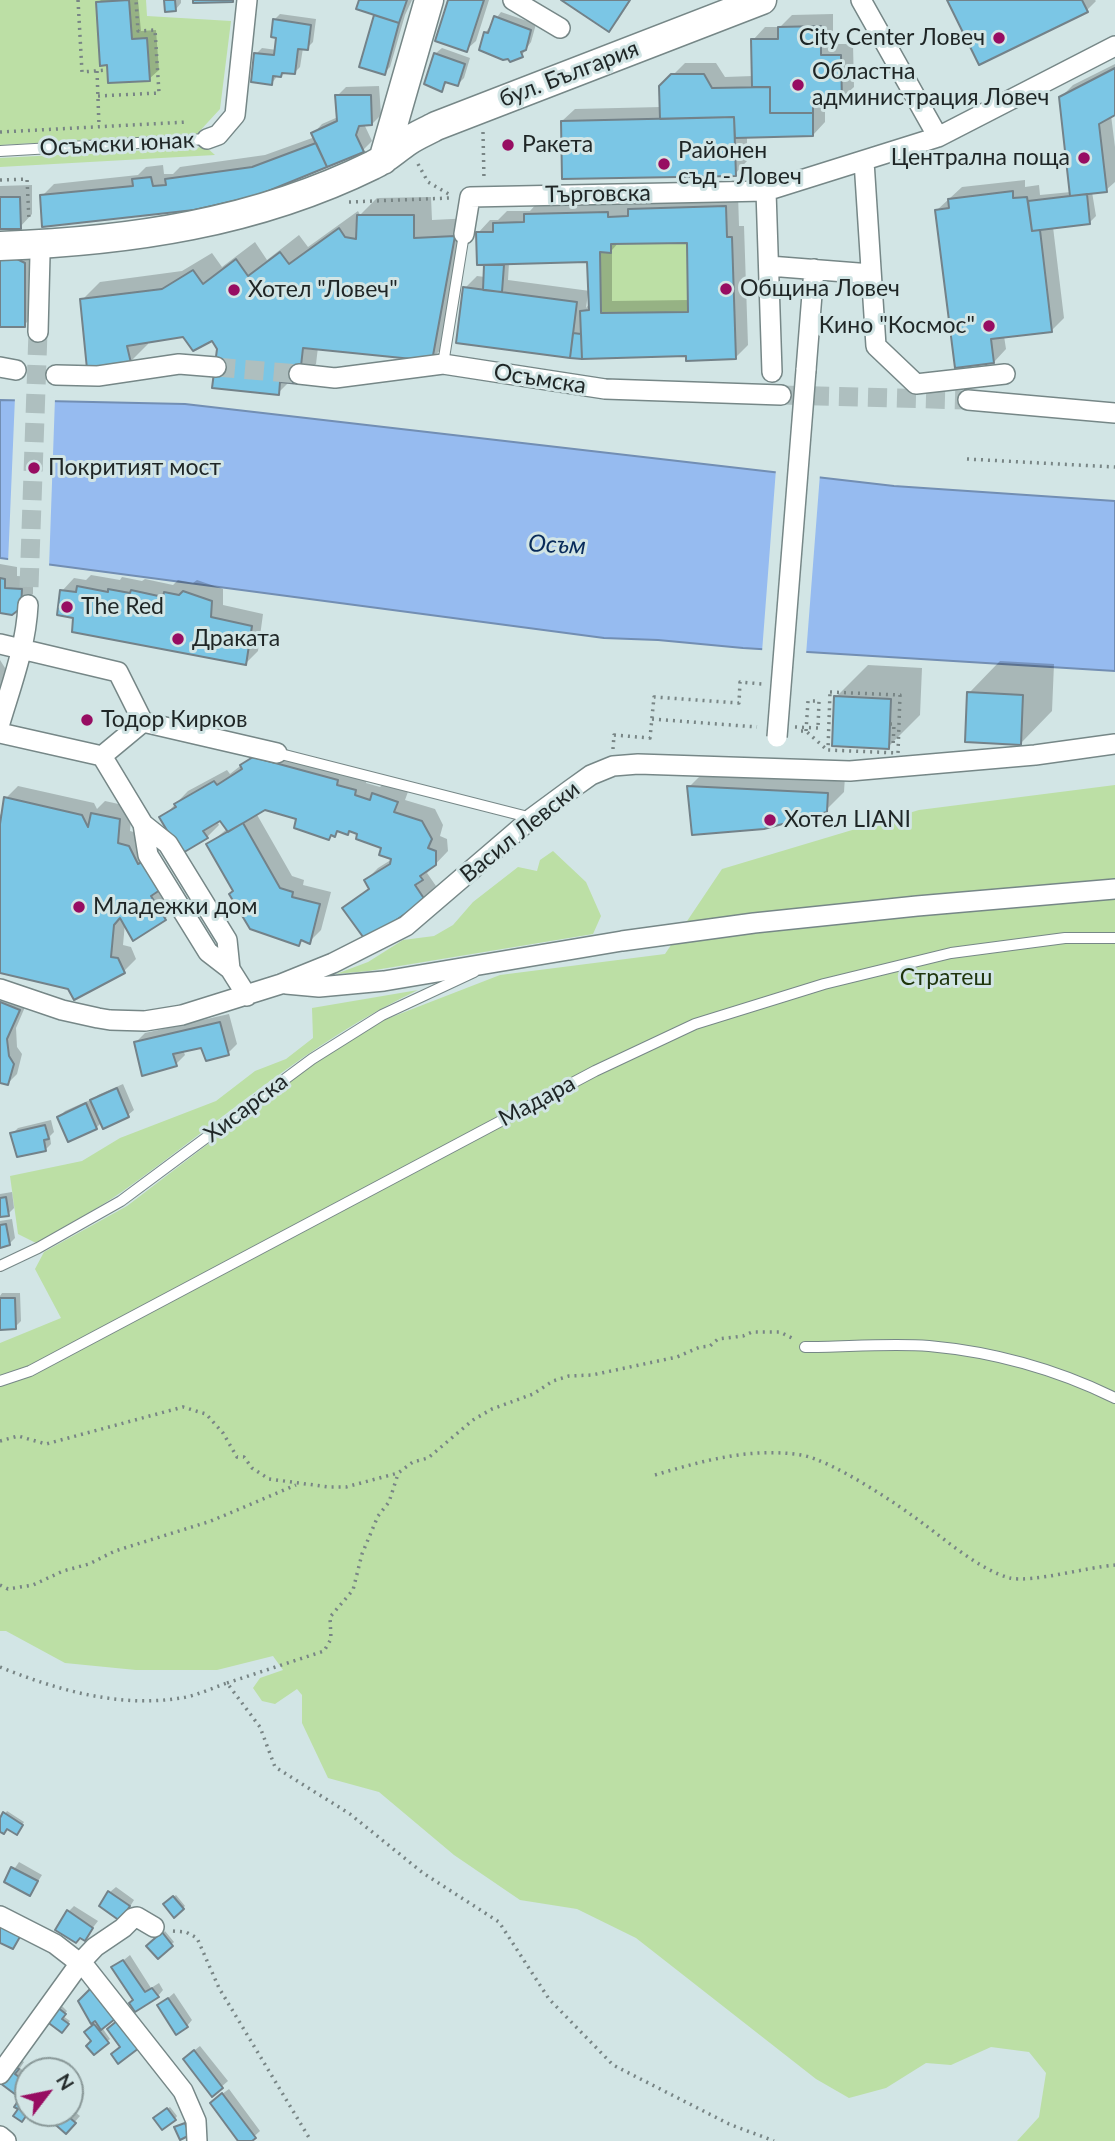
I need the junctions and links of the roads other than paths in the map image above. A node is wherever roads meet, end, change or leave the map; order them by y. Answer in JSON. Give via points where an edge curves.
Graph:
{"nodes":[{"id":1,"x":247,"y":0,"type":"edge"},
{"id":2,"x":429,"y":0,"type":"edge"},
{"id":3,"x":513,"y":0,"type":"edge"},
{"id":4,"x":762,"y":0,"type":"edge"},
{"id":5,"x":862,"y":0,"type":"edge"},
{"id":6,"x":560,"y":28,"type":"dead end"},
{"id":7,"x":1115,"y":46,"type":"edge"},
{"id":8,"x":938,"y":137,"type":"junction"},
{"id":9,"x":207,"y":139,"type":"joint"},
{"id":10,"x":0,"y":151,"type":"edge"},
{"id":11,"x":383,"y":160,"type":"junction"},
{"id":12,"x":864,"y":161,"type":"junction"},
{"id":13,"x":766,"y":191,"type":"junction"},
{"id":14,"x":464,"y":234,"type":"joint"},
{"id":15,"x":0,"y":246,"type":"edge"},
{"id":16,"x":40,"y":255,"type":"dead end"},
{"id":17,"x":769,"y":266,"type":"junction"},
{"id":18,"x":814,"y":269,"type":"junction"},
{"id":19,"x":871,"y":274,"type":"junction"},
{"id":20,"x":38,"y":332,"type":"tunnel mouth"},
{"id":21,"x":443,"y":364,"type":"junction"},
{"id":22,"x":216,"y":367,"type":"tunnel mouth"},
{"id":23,"x":772,"y":372,"type":"dead end"},
{"id":24,"x":299,"y":374,"type":"tunnel mouth"},
{"id":25,"x":1005,"y":374,"type":"dead end"},
{"id":26,"x":56,"y":375,"type":"dead end"},
{"id":27,"x":782,"y":395,"type":"tunnel mouth"},
{"id":28,"x":968,"y":400,"type":"tunnel mouth"},
{"id":29,"x":1115,"y":413,"type":"edge"},
{"id":30,"x":27,"y":605,"type":"tunnel mouth"},
{"id":31,"x":0,"y":644,"type":"edge"},
{"id":32,"x":23,"y":649,"type":"junction"},
{"id":33,"x":143,"y":722,"type":"junction"},
{"id":34,"x":0,"y":723,"type":"edge"},
{"id":35,"x":0,"y":733,"type":"edge"},
{"id":36,"x":777,"y":737,"type":"dead end"},
{"id":37,"x":1115,"y":744,"type":"edge"},
{"id":38,"x":277,"y":752,"type":"joint"},
{"id":39,"x":102,"y":756,"type":"junction"},
{"id":40,"x":532,"y":818,"type":"junction"},
{"id":41,"x":1115,"y":889,"type":"edge"},
{"id":42,"x":1115,"y":938,"type":"edge"},
{"id":43,"x":498,"y":961,"type":"junction"},
{"id":44,"x":281,"y":984,"type":"junction"},
{"id":45,"x":0,"y":989,"type":"edge"},
{"id":46,"x":247,"y":996,"type":"junction"},
{"id":47,"x":0,"y":1266,"type":"edge"},
{"id":48,"x":804,"y":1347,"type":"road end"},
{"id":49,"x":0,"y":1381,"type":"edge"},
{"id":50,"x":1115,"y":1398,"type":"edge"},
{"id":51,"x":0,"y":1916,"type":"edge"},
{"id":52,"x":154,"y":1927,"type":"road end"},
{"id":53,"x":80,"y":1963,"type":"junction"},
{"id":54,"x":0,"y":2074,"type":"edge"},
{"id":55,"x":0,"y":2136,"type":"edge"},
{"id":56,"x":6,"y":2141,"type":"edge"},
{"id":57,"x":197,"y":2141,"type":"edge"}],
"edges":[{"from":1,"to":9,"type":"street","name":"Осъмски юнак","via":[[235,115],[218,135]]},
{"from":2,"to":11,"type":"street"},
{"from":3,"to":6,"type":"street"},
{"from":4,"to":11,"type":"street","name":"бул. България","via":[[436,126]]},
{"from":5,"to":8,"type":"street"},
{"from":7,"to":8,"type":"street","name":"Търговска"},
{"from":8,"to":12,"type":"street","name":"Търговска"},
{"from":9,"to":10,"type":"lane","name":"Осъмски юнак"},
{"from":11,"to":15,"type":"street","via":[[256,210],[198,225],[144,235]]},
{"from":12,"to":13,"type":"street","name":"Търговска"},
{"from":12,"to":19,"type":"street"},
{"from":13,"to":14,"type":"street","name":"Търговска","via":[[477,197]]},
{"from":13,"to":17,"type":"street"},
{"from":14,"to":21,"type":"lane"},
{"from":16,"to":20,"type":"street"},
{"from":17,"to":18,"type":"street"},
{"from":17,"to":23,"type":"street"},
{"from":18,"to":19,"type":"street"},
{"from":18,"to":36,"type":"street","bridge":true},
{"from":19,"to":25,"type":"street","via":[[876,346],[916,384]]},
{"from":21,"to":24,"type":"street","name":"Осъмска","via":[[335,377]]},
{"from":21,"to":27,"type":"street","name":"Осъмска","via":[[606,389]]},
{"from":22,"to":26,"type":"street","via":[[179,364],[98,376]]},
{"from":28,"to":29,"type":"street"},
{"from":30,"to":32,"type":"street"},
{"from":31,"to":32,"type":"street"},
{"from":32,"to":33,"type":"street","via":[[118,672]]},
{"from":32,"to":34,"type":"street"},
{"from":33,"to":38,"type":"street"},
{"from":33,"to":39,"type":"street"},
{"from":35,"to":39,"type":"street"},
{"from":37,"to":40,"type":"street","name":"Васил Левски","via":[[850,771],[613,766],[591,775]]},
{"from":38,"to":40,"type":"lane"},
{"from":39,"to":46,"type":"street","via":[[144,824],[168,844],[226,940],[230,969]]},
{"from":40,"to":44,"type":"street","name":"Васил Левски","via":[[406,926]]},
{"from":41,"to":43,"type":"street","via":[[754,923]]},
{"from":42,"to":49,"type":"lane","name":"Мадара","via":[[1065,938],[951,953],[824,984],[695,1024],[595,1071],[30,1371]]},
{"from":43,"to":44,"type":"street","via":[[384,981],[319,987]]},
{"from":43,"to":47,"type":"lane","name":"Хисарска","via":[[382,1015],[312,1059],[121,1201]]},
{"from":44,"to":46,"type":"street","name":"Васил Левски"},
{"from":45,"to":46,"type":"street","name":"Васил Левски","via":[[62,1010],[110,1020],[145,1021]]},
{"from":48,"to":50,"type":"lane","via":[[926,1346],[995,1355],[1049,1369]]},
{"from":51,"to":53,"type":"street","via":[[55,1944]]},
{"from":52,"to":53,"type":"street","via":[[132,1918]]},
{"from":53,"to":54,"type":"street"},
{"from":53,"to":57,"type":"street","via":[[183,2091],[196,2120]]},
{"from":55,"to":56,"type":"street"}]}
